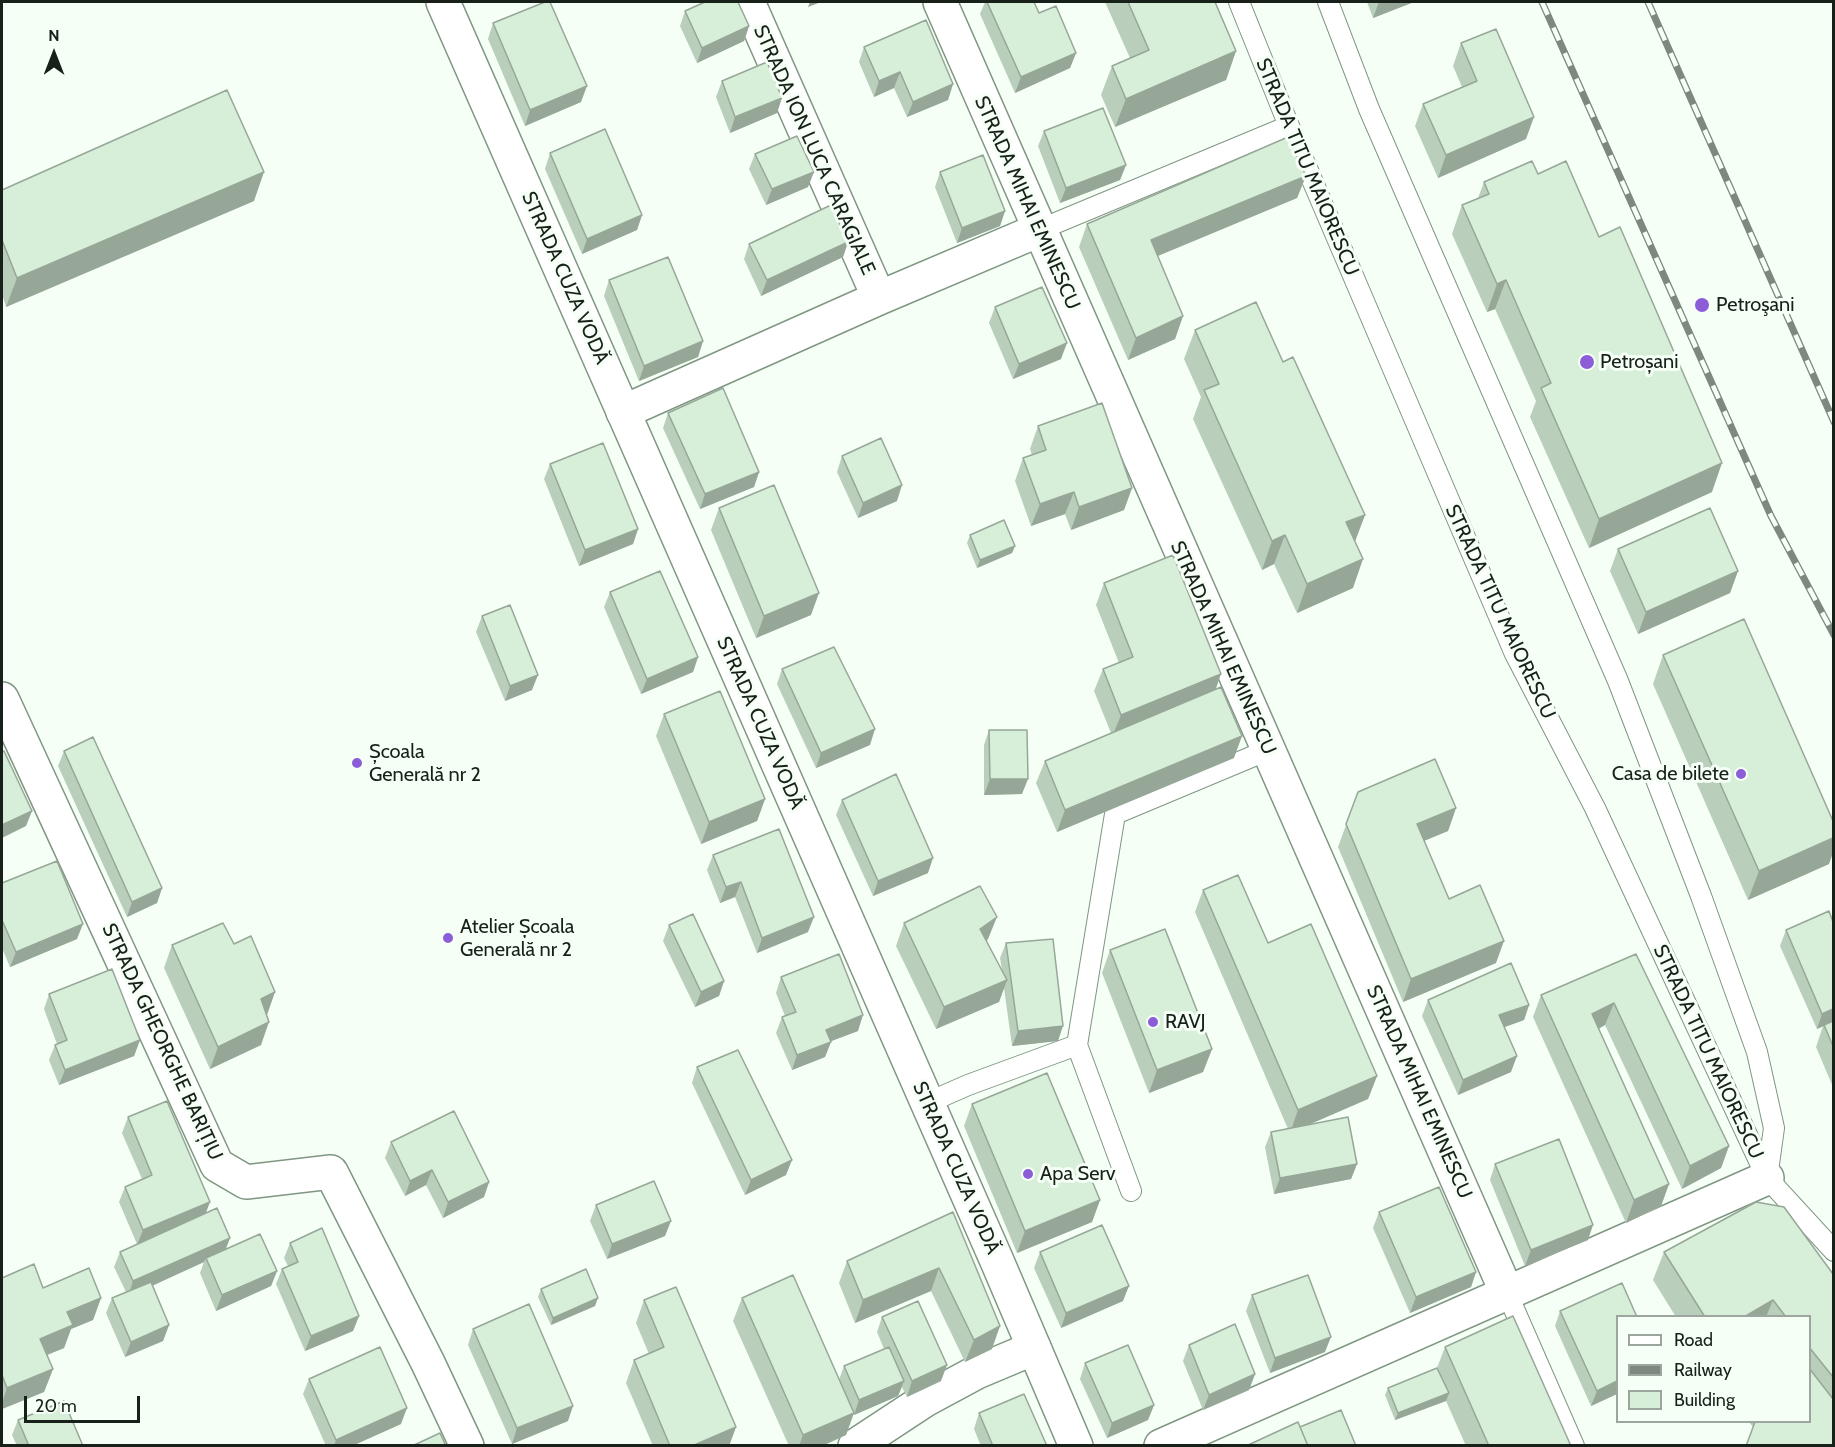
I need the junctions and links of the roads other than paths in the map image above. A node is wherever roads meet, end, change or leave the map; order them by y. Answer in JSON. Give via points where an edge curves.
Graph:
{"nodes":[{"id":1,"x":443,"y":2,"type":"edge"},
{"id":2,"x":748,"y":2,"type":"edge"},
{"id":3,"x":940,"y":2,"type":"edge"},
{"id":4,"x":1239,"y":2,"type":"edge"},
{"id":5,"x":1328,"y":2,"type":"edge"},
{"id":6,"x":1289,"y":126,"type":"junction"},
{"id":7,"x":1039,"y":230,"type":"junction"},
{"id":8,"x":879,"y":298,"type":"junction"},
{"id":9,"x":623,"y":412,"type":"junction"},
{"id":10,"x":2,"y":699,"type":"edge"},
{"id":11,"x":1268,"y":750,"type":"junction"},
{"id":12,"x":1077,"y":1045,"type":"junction"},
{"id":13,"x":927,"y":1102,"type":"junction"},
{"id":14,"x":1767,"y":1178,"type":"junction"},
{"id":15,"x":1131,"y":1191,"type":"dead end"},
{"id":16,"x":1833,"y":1251,"type":"edge"},
{"id":17,"x":1507,"y":1293,"type":"junction"},
{"id":18,"x":1034,"y":1348,"type":"junction"},
{"id":19,"x":467,"y":1446,"type":"edge"},
{"id":20,"x":855,"y":1446,"type":"edge"},
{"id":21,"x":1076,"y":1446,"type":"edge"},
{"id":22,"x":1161,"y":1446,"type":"edge"},
{"id":23,"x":1574,"y":1446,"type":"edge"}],
"edges":[{"from":1,"to":9,"type":"street","name":"STRADA CUZA VODĂ"},
{"from":2,"to":8,"type":"street","name":"STRADA ION LUCA CARAGIALE"},
{"from":3,"to":7,"type":"street","name":"STRADA MIHAI EMINESCU"},
{"from":4,"to":6,"type":"lane","name":"STRADA TITU MAIORESCU"},
{"from":5,"to":14,"type":"lane","name":"STRADA TITU MAIORESCU","via":[[1369,110],[1618,681],[1701,896],[1757,1052],[1774,1128]]},
{"from":6,"to":7,"type":"lane"},
{"from":6,"to":14,"type":"lane","name":"STRADA TITU MAIORESCU","via":[[1515,654],[1595,808]]},
{"from":7,"to":8,"type":"street"},
{"from":7,"to":11,"type":"street","name":"STRADA MIHAI EMINESCU"},
{"from":8,"to":9,"type":"street"},
{"from":9,"to":13,"type":"street","name":"STRADA CUZA VODĂ"},
{"from":10,"to":19,"type":"street","name":"STRADA GHEORGHE BARIȚIU","via":[[217,1165],[246,1182],[331,1172]]},
{"from":11,"to":12,"type":"lane","via":[[1115,814]]},
{"from":11,"to":17,"type":"street","name":"STRADA MIHAI EMINESCU"},
{"from":12,"to":13,"type":"lane"},
{"from":12,"to":15,"type":"lane"},
{"from":13,"to":18,"type":"street","name":"STRADA CUZA VODĂ"},
{"from":14,"to":16,"type":"lane"},
{"from":14,"to":17,"type":"street"},
{"from":17,"to":22,"type":"street"},
{"from":17,"to":23,"type":"lane"},
{"from":18,"to":20,"type":"street","via":[[925,1400]]},
{"from":18,"to":21,"type":"street","name":"STRADA CUZA VODĂ"}]}
